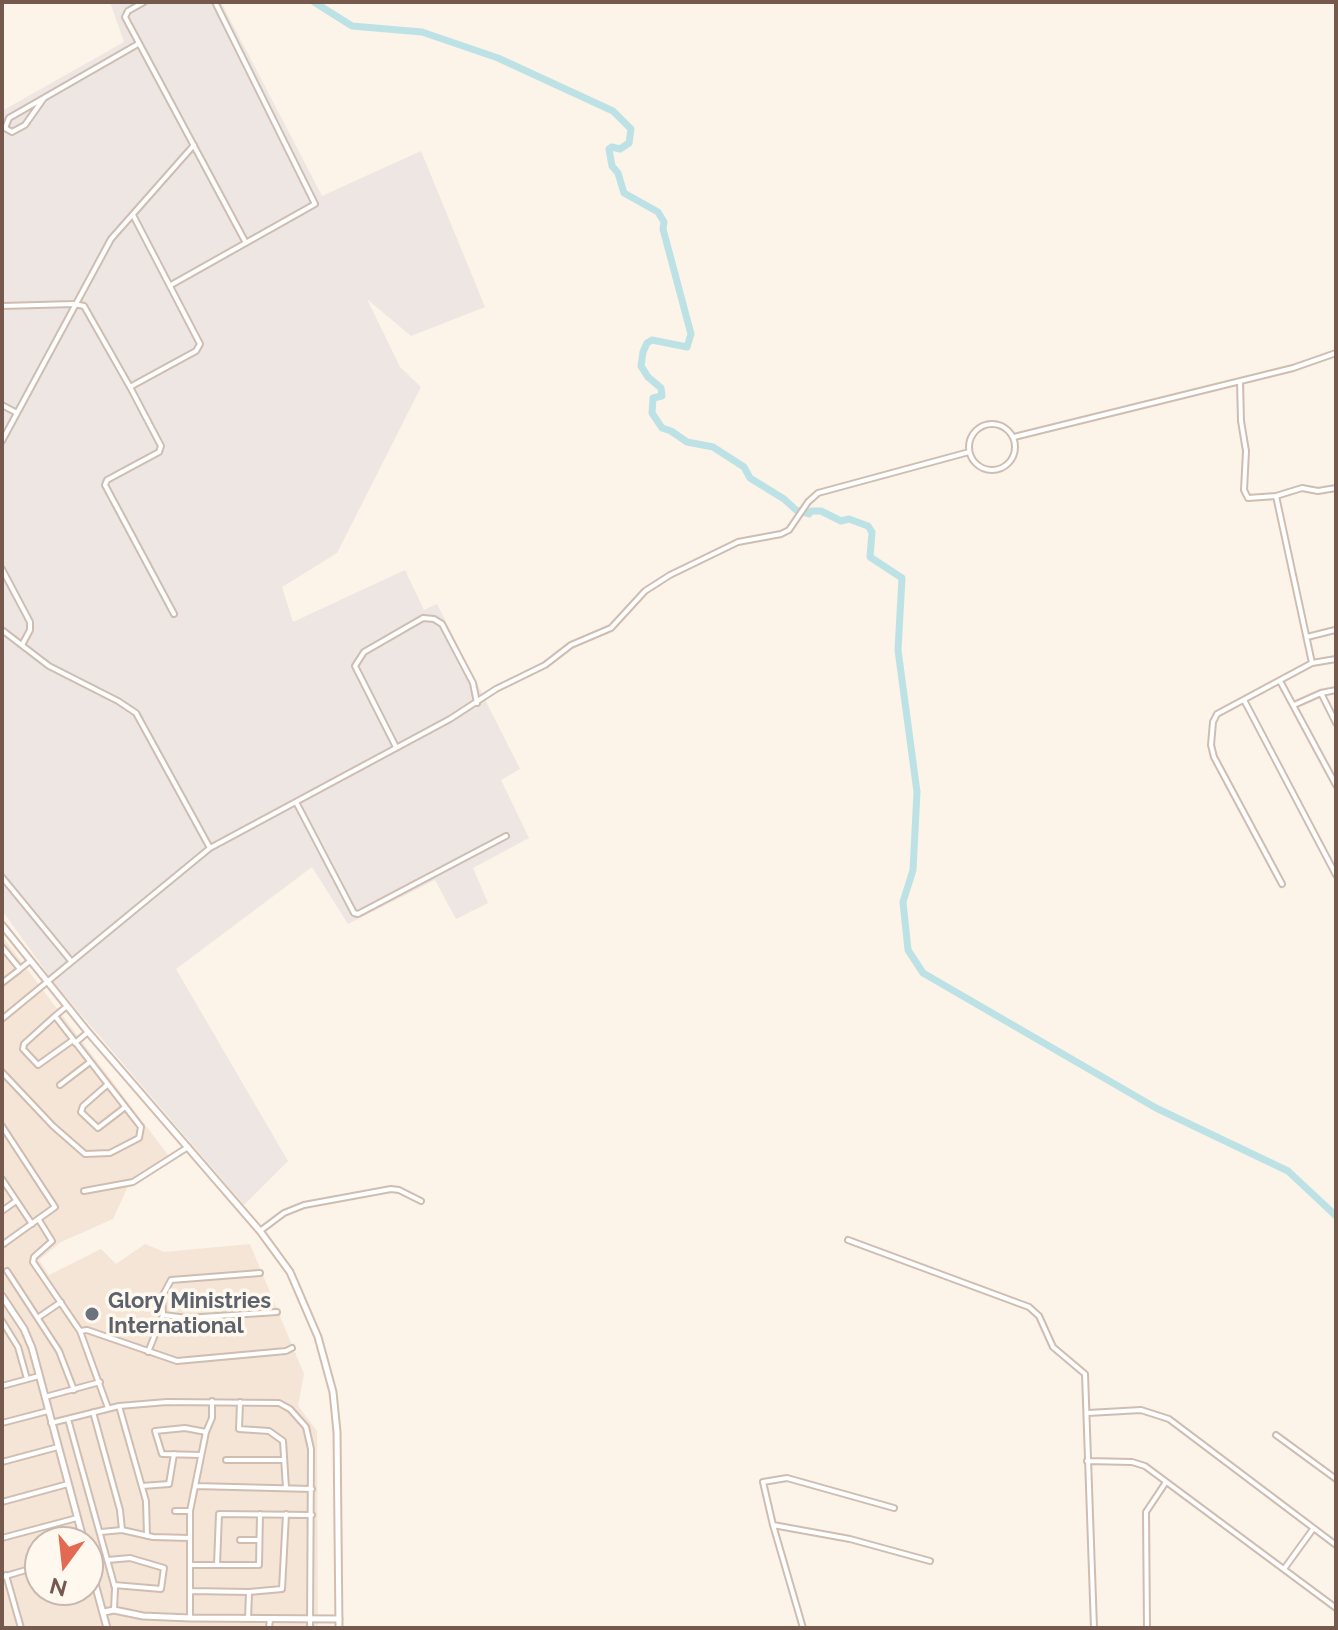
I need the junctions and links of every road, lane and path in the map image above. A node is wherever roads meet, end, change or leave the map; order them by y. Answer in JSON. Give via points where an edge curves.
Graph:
{"nodes":[{"id":1,"x":144,"y":2,"type":"edge"},
{"id":2,"x":215,"y":2,"type":"edge"},
{"id":3,"x":138,"y":44,"type":"junction"},
{"id":4,"x":44,"y":98,"type":"junction"},
{"id":5,"x":194,"y":145,"type":"junction"},
{"id":6,"x":133,"y":215,"type":"junction"},
{"id":7,"x":246,"y":243,"type":"junction"},
{"id":8,"x":171,"y":285,"type":"junction"},
{"id":9,"x":74,"y":304,"type":"junction"},
{"id":10,"x":2,"y":306,"type":"edge"},
{"id":11,"x":1336,"y":353,"type":"edge"},
{"id":12,"x":1240,"y":381,"type":"junction"},
{"id":13,"x":130,"y":387,"type":"junction"},
{"id":14,"x":2,"y":405,"type":"edge"},
{"id":15,"x":17,"y":413,"type":"junction"},
{"id":16,"x":1014,"y":437,"type":"junction"},
{"id":17,"x":2,"y":441,"type":"edge"},
{"id":18,"x":969,"y":452,"type":"junction"},
{"id":19,"x":1336,"y":488,"type":"edge"},
{"id":20,"x":1276,"y":496,"type":"junction"},
{"id":21,"x":2,"y":569,"type":"edge"},
{"id":22,"x":174,"y":614,"type":"dead end"},
{"id":23,"x":2,"y":630,"type":"edge"},
{"id":24,"x":1335,"y":630,"type":"edge"},
{"id":25,"x":1307,"y":637,"type":"junction"},
{"id":26,"x":22,"y":645,"type":"junction"},
{"id":27,"x":1336,"y":659,"type":"edge"},
{"id":28,"x":1312,"y":663,"type":"junction"},
{"id":29,"x":1280,"y":681,"type":"junction"},
{"id":30,"x":1336,"y":690,"type":"edge"},
{"id":31,"x":1321,"y":693,"type":"junction"},
{"id":32,"x":1244,"y":700,"type":"junction"},
{"id":33,"x":477,"y":703,"type":"junction"},
{"id":34,"x":1294,"y":705,"type":"junction"},
{"id":35,"x":1336,"y":723,"type":"edge"},
{"id":36,"x":396,"y":747,"type":"junction"},
{"id":37,"x":1336,"y":785,"type":"edge"},
{"id":38,"x":296,"y":802,"type":"junction"},
{"id":39,"x":506,"y":836,"type":"dead end"},
{"id":40,"x":210,"y":848,"type":"junction"},
{"id":41,"x":1336,"y":875,"type":"edge"},
{"id":42,"x":2,"y":877,"type":"edge"},
{"id":43,"x":1282,"y":884,"type":"dead end"},
{"id":44,"x":2,"y":925,"type":"edge"},
{"id":45,"x":2,"y":947,"type":"edge"},
{"id":46,"x":30,"y":961,"type":"junction"},
{"id":47,"x":71,"y":961,"type":"junction"},
{"id":48,"x":20,"y":969,"type":"junction"},
{"id":49,"x":2,"y":983,"type":"edge"},
{"id":50,"x":47,"y":983,"type":"junction"},
{"id":51,"x":67,"y":1006,"type":"junction"},
{"id":52,"x":55,"y":1016,"type":"junction"},
{"id":53,"x":2,"y":1019,"type":"edge"},
{"id":54,"x":88,"y":1032,"type":"junction"},
{"id":55,"x":74,"y":1042,"type":"junction"},
{"id":56,"x":90,"y":1062,"type":"junction"},
{"id":57,"x":2,"y":1072,"type":"edge"},
{"id":58,"x":60,"y":1085,"type":"dead end"},
{"id":59,"x":107,"y":1085,"type":"junction"},
{"id":60,"x":124,"y":1108,"type":"junction"},
{"id":61,"x":2,"y":1126,"type":"edge"},
{"id":62,"x":188,"y":1147,"type":"junction"},
{"id":63,"x":2,"y":1179,"type":"edge"},
{"id":64,"x":84,"y":1191,"type":"dead end"},
{"id":65,"x":16,"y":1201,"type":"junction"},
{"id":66,"x":421,"y":1201,"type":"dead end"},
{"id":67,"x":2,"y":1211,"type":"edge"},
{"id":68,"x":39,"y":1220,"type":"junction"},
{"id":69,"x":32,"y":1224,"type":"junction"},
{"id":70,"x":260,"y":1231,"type":"junction"},
{"id":71,"x":848,"y":1240,"type":"dead end"},
{"id":72,"x":2,"y":1245,"type":"edge"},
{"id":73,"x":7,"y":1271,"type":"dead end"},
{"id":74,"x":260,"y":1273,"type":"dead end"},
{"id":75,"x":2,"y":1296,"type":"edge"},
{"id":76,"x":61,"y":1302,"type":"junction"},
{"id":77,"x":277,"y":1312,"type":"dead end"},
{"id":78,"x":163,"y":1315,"type":"junction"},
{"id":79,"x":39,"y":1317,"type":"junction"},
{"id":80,"x":2,"y":1321,"type":"edge"},
{"id":81,"x":80,"y":1331,"type":"junction"},
{"id":82,"x":292,"y":1348,"type":"dead end"},
{"id":83,"x":148,"y":1352,"type":"junction"},
{"id":84,"x":39,"y":1376,"type":"junction"},
{"id":85,"x":27,"y":1379,"type":"junction"},
{"id":86,"x":100,"y":1382,"type":"junction"},
{"id":87,"x":2,"y":1386,"type":"edge"},
{"id":88,"x":74,"y":1390,"type":"junction"},
{"id":89,"x":45,"y":1397,"type":"junction"},
{"id":90,"x":212,"y":1401,"type":"junction"},
{"id":91,"x":240,"y":1402,"type":"junction"},
{"id":92,"x":119,"y":1406,"type":"junction"},
{"id":93,"x":108,"y":1408,"type":"junction"},
{"id":94,"x":48,"y":1411,"type":"junction"},
{"id":95,"x":93,"y":1412,"type":"junction"},
{"id":96,"x":1088,"y":1413,"type":"junction"},
{"id":97,"x":67,"y":1419,"type":"junction"},
{"id":98,"x":2,"y":1423,"type":"edge"},
{"id":99,"x":51,"y":1423,"type":"junction"},
{"id":100,"x":206,"y":1432,"type":"junction"},
{"id":101,"x":1276,"y":1435,"type":"dead end"},
{"id":102,"x":58,"y":1447,"type":"junction"},
{"id":103,"x":174,"y":1454,"type":"junction"},
{"id":104,"x":201,"y":1455,"type":"junction"},
{"id":105,"x":226,"y":1460,"type":"dead end"},
{"id":106,"x":285,"y":1460,"type":"junction"},
{"id":107,"x":1087,"y":1461,"type":"junction"},
{"id":108,"x":2,"y":1462,"type":"edge"},
{"id":109,"x":1336,"y":1479,"type":"edge"},
{"id":110,"x":1166,"y":1482,"type":"junction"},
{"id":111,"x":68,"y":1484,"type":"junction"},
{"id":112,"x":142,"y":1486,"type":"junction"},
{"id":113,"x":195,"y":1486,"type":"junction"},
{"id":114,"x":286,"y":1488,"type":"junction"},
{"id":115,"x":312,"y":1489,"type":"junction"},
{"id":116,"x":2,"y":1502,"type":"edge"},
{"id":117,"x":894,"y":1508,"type":"dead end"},
{"id":118,"x":175,"y":1511,"type":"dead end"},
{"id":119,"x":190,"y":1511,"type":"junction"},
{"id":120,"x":260,"y":1514,"type":"junction"},
{"id":121,"x":286,"y":1514,"type":"junction"},
{"id":122,"x":312,"y":1515,"type":"junction"},
{"id":123,"x":78,"y":1518,"type":"junction"},
{"id":124,"x":773,"y":1525,"type":"junction"},
{"id":125,"x":80,"y":1526,"type":"edge"},
{"id":126,"x":98,"y":1526,"type":"edge"},
{"id":127,"x":1313,"y":1529,"type":"junction"},
{"id":128,"x":122,"y":1530,"type":"junction"},
{"id":129,"x":104,"y":1532,"type":"edge"},
{"id":130,"x":147,"y":1536,"type":"junction"},
{"id":131,"x":2,"y":1538,"type":"edge"},
{"id":132,"x":190,"y":1538,"type":"junction"},
{"id":133,"x":240,"y":1540,"type":"dead end"},
{"id":134,"x":259,"y":1540,"type":"junction"},
{"id":135,"x":1336,"y":1545,"type":"edge"},
{"id":136,"x":104,"y":1548,"type":"edge"},
{"id":137,"x":107,"y":1560,"type":"junction"},
{"id":138,"x":930,"y":1561,"type":"dead end"},
{"id":139,"x":190,"y":1565,"type":"junction"},
{"id":140,"x":217,"y":1565,"type":"junction"},
{"id":141,"x":1284,"y":1569,"type":"junction"},
{"id":142,"x":24,"y":1570,"type":"edge"},
{"id":143,"x":4,"y":1576,"type":"edge"},
{"id":144,"x":114,"y":1585,"type":"junction"},
{"id":145,"x":191,"y":1591,"type":"junction"},
{"id":146,"x":249,"y":1592,"type":"junction"},
{"id":147,"x":102,"y":1606,"type":"edge"},
{"id":148,"x":1336,"y":1608,"type":"edge"},
{"id":149,"x":114,"y":1610,"type":"junction"},
{"id":150,"x":104,"y":1612,"type":"junction"},
{"id":151,"x":190,"y":1618,"type":"junction"},
{"id":152,"x":248,"y":1619,"type":"junction"},
{"id":153,"x":270,"y":1619,"type":"junction"},
{"id":154,"x":311,"y":1619,"type":"junction"},
{"id":155,"x":339,"y":1619,"type":"junction"},
{"id":156,"x":21,"y":1628,"type":"edge"},
{"id":157,"x":107,"y":1628,"type":"edge"},
{"id":158,"x":269,"y":1628,"type":"edge"},
{"id":159,"x":310,"y":1628,"type":"edge"},
{"id":160,"x":339,"y":1628,"type":"edge"},
{"id":161,"x":803,"y":1628,"type":"edge"},
{"id":162,"x":1094,"y":1628,"type":"edge"},
{"id":163,"x":1147,"y":1628,"type":"edge"}],
"edges":[{"from":1,"to":3,"type":"street","via":[[125,17]]},
{"from":2,"to":7,"type":"street","via":[[315,204]]},
{"from":3,"to":4,"type":"street"},
{"from":3,"to":5,"type":"street"},
{"from":4,"to":4,"type":"street","via":[[9,118],[5,128],[12,132],[25,125]]},
{"from":5,"to":6,"type":"street"},
{"from":5,"to":7,"type":"street"},
{"from":6,"to":8,"type":"street"},
{"from":6,"to":9,"type":"street","via":[[111,239]]},
{"from":7,"to":8,"type":"street"},
{"from":8,"to":13,"type":"street","via":[[200,347]]},
{"from":9,"to":10,"type":"street"},
{"from":9,"to":13,"type":"street","via":[[84,306]]},
{"from":9,"to":15,"type":"street"},
{"from":11,"to":12,"type":"street"},
{"from":12,"to":16,"type":"street"},
{"from":12,"to":20,"type":"street","via":[[1244,490],[1248,498]]},
{"from":13,"to":22,"type":"street","via":[[160,449],[105,485]]},
{"from":14,"to":15,"type":"street"},
{"from":15,"to":17,"type":"street"},
{"from":16,"to":18,"type":"street","via":[[1002,425],[982,425],[969,441]]},
{"from":16,"to":18,"type":"street","via":[[1013,458],[995,470],[984,469]]},
{"from":18,"to":33,"type":"street","via":[[818,493],[789,530],[738,542],[670,575],[645,591],[611,628],[571,645]]},
{"from":19,"to":20,"type":"street"},
{"from":20,"to":25,"type":"street"},
{"from":21,"to":26,"type":"street","via":[[30,622]]},
{"from":23,"to":26,"type":"street"},
{"from":24,"to":25,"type":"street"},
{"from":25,"to":28,"type":"street"},
{"from":26,"to":40,"type":"street","via":[[49,666],[136,713]]},
{"from":27,"to":28,"type":"street"},
{"from":28,"to":29,"type":"street"},
{"from":29,"to":32,"type":"street"},
{"from":29,"to":34,"type":"street"},
{"from":30,"to":31,"type":"street"},
{"from":31,"to":34,"type":"street"},
{"from":31,"to":35,"type":"street"},
{"from":32,"to":41,"type":"street"},
{"from":32,"to":43,"type":"street","via":[[1215,717],[1212,751]]},
{"from":33,"to":36,"type":"street"},
{"from":33,"to":36,"type":"street","via":[[473,683],[442,624],[423,618],[364,652],[355,666]]},
{"from":34,"to":37,"type":"street"},
{"from":36,"to":38,"type":"street"},
{"from":38,"to":39,"type":"street","via":[[358,914]]},
{"from":38,"to":40,"type":"street"},
{"from":40,"to":47,"type":"street"},
{"from":42,"to":47,"type":"street"},
{"from":44,"to":46,"type":"main road"},
{"from":45,"to":48,"type":"street"},
{"from":46,"to":48,"type":"street"},
{"from":46,"to":50,"type":"main road"},
{"from":47,"to":50,"type":"street"},
{"from":48,"to":49,"type":"street"},
{"from":50,"to":51,"type":"main road"},
{"from":50,"to":53,"type":"street"},
{"from":51,"to":52,"type":"street"},
{"from":51,"to":54,"type":"main road"},
{"from":52,"to":55,"type":"street"},
{"from":52,"to":55,"type":"street","via":[[23,1045],[35,1065]]},
{"from":54,"to":55,"type":"street"},
{"from":54,"to":62,"type":"main road"},
{"from":55,"to":56,"type":"street"},
{"from":56,"to":58,"type":"street"},
{"from":56,"to":59,"type":"street"},
{"from":57,"to":60,"type":"street","via":[[87,1155],[121,1149],[142,1135]]},
{"from":59,"to":60,"type":"street"},
{"from":59,"to":60,"type":"street","via":[[81,1112],[98,1128]]},
{"from":61,"to":68,"type":"street","via":[[55,1205]]},
{"from":62,"to":64,"type":"street","via":[[129,1184]]},
{"from":62,"to":70,"type":"main road"},
{"from":63,"to":65,"type":"street"},
{"from":65,"to":67,"type":"street"},
{"from":65,"to":69,"type":"street"},
{"from":66,"to":70,"type":"street","via":[[391,1189],[304,1205]]},
{"from":68,"to":69,"type":"street"},
{"from":68,"to":76,"type":"street","via":[[52,1241],[32,1260]]},
{"from":69,"to":72,"type":"street"},
{"from":70,"to":155,"type":"main road","via":[[290,1272],[329,1368],[337,1432]]},
{"from":71,"to":96,"type":"street","via":[[1029,1307],[1053,1347],[1085,1374]]},
{"from":73,"to":79,"type":"street"},
{"from":74,"to":78,"type":"street","via":[[171,1280],[162,1297]]},
{"from":75,"to":84,"type":"main road","via":[[29,1338]]},
{"from":76,"to":79,"type":"street"},
{"from":76,"to":81,"type":"street"},
{"from":77,"to":78,"type":"street"},
{"from":78,"to":83,"type":"street"},
{"from":79,"to":88,"type":"street"},
{"from":80,"to":85,"type":"street","via":[[18,1347]]},
{"from":81,"to":83,"type":"street"},
{"from":81,"to":86,"type":"street"},
{"from":82,"to":83,"type":"street","via":[[177,1361]]},
{"from":84,"to":85,"type":"street"},
{"from":84,"to":89,"type":"main road"},
{"from":85,"to":87,"type":"street"},
{"from":86,"to":88,"type":"street"},
{"from":86,"to":93,"type":"street"},
{"from":88,"to":89,"type":"street"},
{"from":89,"to":94,"type":"main road"},
{"from":90,"to":91,"type":"street"},
{"from":90,"to":92,"type":"street"},
{"from":90,"to":100,"type":"street"},
{"from":91,"to":106,"type":"street","via":[[239,1429],[275,1434],[283,1441]]},
{"from":91,"to":115,"type":"street","via":[[281,1404],[302,1422],[310,1438]]},
{"from":92,"to":93,"type":"street"},
{"from":92,"to":112,"type":"street"},
{"from":93,"to":95,"type":"street"},
{"from":94,"to":98,"type":"street"},
{"from":94,"to":99,"type":"main road"},
{"from":95,"to":97,"type":"street"},
{"from":95,"to":128,"type":"street"},
{"from":96,"to":107,"type":"street"},
{"from":96,"to":127,"type":"street","via":[[1141,1410],[1169,1419]]},
{"from":97,"to":99,"type":"street"},
{"from":97,"to":126,"type":"street"},
{"from":99,"to":102,"type":"main road"},
{"from":100,"to":103,"type":"street","via":[[155,1430],[161,1453]]},
{"from":100,"to":104,"type":"street"},
{"from":101,"to":109,"type":"street"},
{"from":102,"to":108,"type":"street"},
{"from":102,"to":111,"type":"main road"},
{"from":103,"to":104,"type":"street"},
{"from":103,"to":112,"type":"street","via":[[169,1484]]},
{"from":104,"to":113,"type":"street"},
{"from":105,"to":106,"type":"street"},
{"from":106,"to":114,"type":"street"},
{"from":107,"to":110,"type":"street","via":[[1136,1463]]},
{"from":107,"to":162,"type":"street"},
{"from":110,"to":141,"type":"street"},
{"from":110,"to":163,"type":"street","via":[[1146,1512]]},
{"from":111,"to":116,"type":"street"},
{"from":111,"to":123,"type":"main road"},
{"from":112,"to":130,"type":"street"},
{"from":113,"to":114,"type":"street"},
{"from":113,"to":119,"type":"street"},
{"from":114,"to":115,"type":"street"},
{"from":115,"to":122,"type":"street"},
{"from":117,"to":124,"type":"street","via":[[787,1478],[763,1482]]},
{"from":118,"to":119,"type":"street"},
{"from":119,"to":132,"type":"street"},
{"from":120,"to":121,"type":"street"},
{"from":120,"to":134,"type":"street"},
{"from":120,"to":140,"type":"street","via":[[219,1515]]},
{"from":121,"to":122,"type":"street"},
{"from":121,"to":146,"type":"street","via":[[283,1587]]},
{"from":122,"to":154,"type":"street"},
{"from":123,"to":125,"type":"main road"},
{"from":123,"to":131,"type":"street"},
{"from":124,"to":138,"type":"street"},
{"from":124,"to":161,"type":"street"},
{"from":127,"to":135,"type":"street"},
{"from":127,"to":141,"type":"street"},
{"from":128,"to":129,"type":"street"},
{"from":128,"to":130,"type":"street"},
{"from":130,"to":132,"type":"street"},
{"from":132,"to":139,"type":"street"},
{"from":133,"to":134,"type":"street"},
{"from":134,"to":140,"type":"street","via":[[257,1567]]},
{"from":136,"to":137,"type":"street"},
{"from":137,"to":144,"type":"street"},
{"from":137,"to":144,"type":"street","via":[[130,1558],[164,1568],[161,1589]]},
{"from":139,"to":140,"type":"street"},
{"from":139,"to":145,"type":"street"},
{"from":141,"to":148,"type":"street"},
{"from":142,"to":143,"type":"street"},
{"from":143,"to":156,"type":"street"},
{"from":144,"to":149,"type":"street"},
{"from":145,"to":146,"type":"street"},
{"from":145,"to":151,"type":"street"},
{"from":146,"to":152,"type":"street"},
{"from":147,"to":150,"type":"main road"},
{"from":149,"to":150,"type":"main road"},
{"from":149,"to":151,"type":"main road"},
{"from":150,"to":157,"type":"main road"},
{"from":151,"to":152,"type":"main road"},
{"from":152,"to":153,"type":"main road"},
{"from":153,"to":154,"type":"main road"},
{"from":153,"to":158,"type":"street"},
{"from":154,"to":155,"type":"main road"},
{"from":154,"to":159,"type":"street"},
{"from":155,"to":160,"type":"main road"}]}
